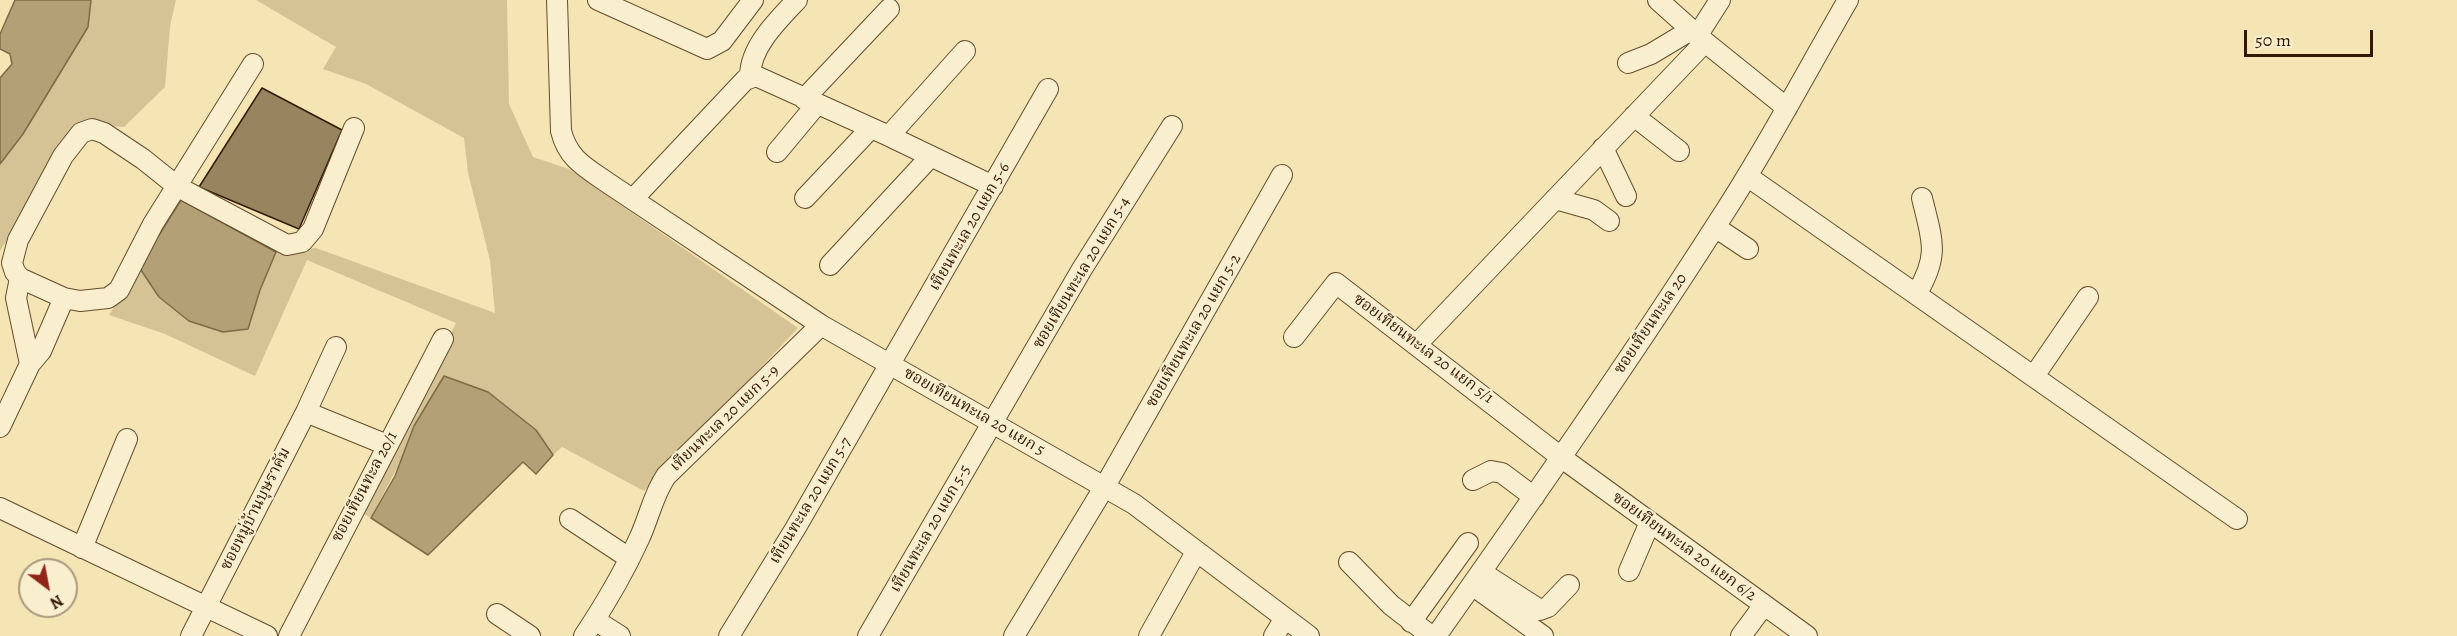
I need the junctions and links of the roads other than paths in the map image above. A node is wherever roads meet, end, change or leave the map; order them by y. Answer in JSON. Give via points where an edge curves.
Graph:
{"nodes":[{"id":1,"x":557,"y":0,"type":"edge"},
{"id":2,"x":598,"y":0,"type":"edge"},
{"id":3,"x":753,"y":0,"type":"edge"},
{"id":4,"x":797,"y":0,"type":"edge"},
{"id":5,"x":1658,"y":0,"type":"edge"},
{"id":6,"x":1720,"y":0,"type":"edge"},
{"id":7,"x":1848,"y":0,"type":"edge"},
{"id":8,"x":889,"y":9,"type":"dead end"},
{"id":9,"x":1698,"y":36,"type":"junction"},
{"id":10,"x":965,"y":51,"type":"dead end"},
{"id":11,"x":1628,"y":63,"type":"dead end"},
{"id":12,"x":253,"y":64,"type":"dead end"},
{"id":13,"x":750,"y":76,"type":"junction"},
{"id":14,"x":1048,"y":89,"type":"dead end"},
{"id":15,"x":811,"y":101,"type":"junction"},
{"id":16,"x":1787,"y":108,"type":"junction"},
{"id":17,"x":1634,"y":116,"type":"junction"},
{"id":18,"x":1172,"y":126,"type":"dead end"},
{"id":19,"x":354,"y":128,"type":"dead end"},
{"id":20,"x":880,"y":132,"type":"junction"},
{"id":21,"x":1603,"y":148,"type":"junction"},
{"id":22,"x":1678,"y":151,"type":"dead end"},
{"id":23,"x":777,"y":152,"type":"dead end"},
{"id":24,"x":931,"y":156,"type":"junction"},
{"id":25,"x":1282,"y":175,"type":"dead end"},
{"id":26,"x":1747,"y":176,"type":"junction"},
{"id":27,"x":993,"y":186,"type":"junction"},
{"id":28,"x":178,"y":187,"type":"junction"},
{"id":29,"x":1626,"y":196,"type":"dead end"},
{"id":30,"x":805,"y":198,"type":"dead end"},
{"id":31,"x":1922,"y":198,"type":"dead end"},
{"id":32,"x":633,"y":199,"type":"junction"},
{"id":33,"x":1555,"y":199,"type":"junction"},
{"id":34,"x":1610,"y":220,"type":"dead end"},
{"id":35,"x":1715,"y":227,"type":"junction"},
{"id":36,"x":1748,"y":249,"type":"dead end"},
{"id":37,"x":830,"y":264,"type":"dead end"},
{"id":38,"x":20,"y":278,"type":"junction"},
{"id":39,"x":1917,"y":293,"type":"junction"},
{"id":40,"x":2088,"y":297,"type":"dead end"},
{"id":41,"x":64,"y":298,"type":"junction"},
{"id":42,"x":821,"y":325,"type":"junction"},
{"id":43,"x":1294,"y":337,"type":"dead end"},
{"id":44,"x":443,"y":339,"type":"dead end"},
{"id":45,"x":1417,"y":344,"type":"junction"},
{"id":46,"x":336,"y":347,"type":"dead end"},
{"id":47,"x":30,"y":364,"type":"junction"},
{"id":48,"x":891,"y":364,"type":"junction"},
{"id":49,"x":2034,"y":376,"type":"junction"},
{"id":50,"x":306,"y":412,"type":"junction"},
{"id":51,"x":993,"y":423,"type":"junction"},
{"id":52,"x":0,"y":427,"type":"edge"},
{"id":53,"x":127,"y":438,"type":"dead end"},
{"id":54,"x":387,"y":444,"type":"junction"},
{"id":55,"x":1562,"y":458,"type":"junction"},
{"id":56,"x":1473,"y":480,"type":"dead end"},
{"id":57,"x":1105,"y":486,"type":"junction"},
{"id":58,"x":1534,"y":497,"type":"junction"},
{"id":59,"x":0,"y":508,"type":"edge"},
{"id":60,"x":570,"y":519,"type":"dead end"},
{"id":61,"x":2237,"y":519,"type":"dead end"},
{"id":62,"x":1650,"y":522,"type":"junction"},
{"id":63,"x":1468,"y":543,"type":"dead end"},
{"id":64,"x":82,"y":548,"type":"junction"},
{"id":65,"x":1196,"y":552,"type":"junction"},
{"id":66,"x":629,"y":558,"type":"junction"},
{"id":67,"x":1349,"y":562,"type":"dead end"},
{"id":68,"x":1629,"y":571,"type":"dead end"},
{"id":69,"x":1476,"y":579,"type":"junction"},
{"id":70,"x":1569,"y":585,"type":"dead end"},
{"id":71,"x":206,"y":605,"type":"junction"},
{"id":72,"x":1764,"y":606,"type":"junction"},
{"id":73,"x":497,"y":614,"type":"dead end"},
{"id":74,"x":1285,"y":618,"type":"junction"},
{"id":75,"x":1411,"y":622,"type":"junction"},
{"id":76,"x":589,"y":628,"type":"edge"},
{"id":77,"x":192,"y":636,"type":"edge"},
{"id":78,"x":267,"y":636,"type":"edge"},
{"id":79,"x":289,"y":636,"type":"edge"},
{"id":80,"x":530,"y":636,"type":"edge"},
{"id":81,"x":620,"y":636,"type":"edge"},
{"id":82,"x":729,"y":636,"type":"edge"},
{"id":83,"x":868,"y":636,"type":"edge"},
{"id":84,"x":1014,"y":636,"type":"edge"},
{"id":85,"x":1149,"y":636,"type":"edge"},
{"id":86,"x":1274,"y":636,"type":"edge"},
{"id":87,"x":1309,"y":636,"type":"edge"},
{"id":88,"x":1431,"y":636,"type":"edge"},
{"id":89,"x":1437,"y":636,"type":"edge"},
{"id":90,"x":1543,"y":636,"type":"edge"},
{"id":91,"x":1741,"y":636,"type":"edge"},
{"id":92,"x":1807,"y":636,"type":"edge"}],
"edges":[{"from":1,"to":32,"type":"street","name":"ซอยเทียนทะเล 20 แยก 5","via":[[561,130],[565,147]]},
{"from":2,"to":3,"type":"street","via":[[707,49],[722,41]]},
{"from":4,"to":13,"type":"street","via":[[752,58]]},
{"from":5,"to":9,"type":"street"},
{"from":6,"to":9,"type":"street"},
{"from":7,"to":16,"type":"street","name":"ซอยเทียนทะเล 20"},
{"from":8,"to":15,"type":"street"},
{"from":9,"to":11,"type":"street"},
{"from":9,"to":16,"type":"street"},
{"from":9,"to":17,"type":"street"},
{"from":10,"to":20,"type":"street"},
{"from":12,"to":28,"type":"street"},
{"from":13,"to":15,"type":"street"},
{"from":13,"to":32,"type":"street"},
{"from":14,"to":27,"type":"street","name":"เทียนทะเล 20 แยก 5-6"},
{"from":15,"to":20,"type":"street"},
{"from":15,"to":23,"type":"street"},
{"from":16,"to":26,"type":"street","name":"ซอยเทียนทะเล 20"},
{"from":17,"to":21,"type":"street"},
{"from":17,"to":22,"type":"street"},
{"from":18,"to":51,"type":"street","name":"ซอยเทียนทะเล 20 แยก 5-4"},
{"from":19,"to":28,"type":"street","via":[[313,229],[302,242],[287,245]]},
{"from":20,"to":24,"type":"street"},
{"from":20,"to":30,"type":"street"},
{"from":21,"to":29,"type":"street"},
{"from":21,"to":33,"type":"street"},
{"from":24,"to":27,"type":"street"},
{"from":24,"to":37,"type":"street"},
{"from":25,"to":57,"type":"street","name":"ซอยเทียนทะเล 20 แยก 5-2"},
{"from":26,"to":35,"type":"street","name":"ซอยเทียนทะเล 20"},
{"from":26,"to":39,"type":"street"},
{"from":27,"to":48,"type":"street","name":"เทียนทะเล 20 แยก 5-6"},
{"from":28,"to":38,"type":"street","via":[[104,133],[92,129],[81,133],[63,156],[18,240],[12,263]]},
{"from":28,"to":41,"type":"street","via":[[119,290],[97,300]]},
{"from":31,"to":39,"type":"street","via":[[1933,253],[1929,273]]},
{"from":32,"to":42,"type":"street","name":"ซอยเทียนทะเล 20 แยก 5"},
{"from":33,"to":34,"type":"street","via":[[1594,210]]},
{"from":33,"to":45,"type":"street"},
{"from":35,"to":36,"type":"street"},
{"from":35,"to":55,"type":"street","name":"ซอยเทียนทะเล 20"},
{"from":38,"to":41,"type":"street"},
{"from":38,"to":47,"type":"street","via":[[16,298]]},
{"from":39,"to":49,"type":"street"},
{"from":40,"to":49,"type":"street"},
{"from":41,"to":47,"type":"street","via":[[41,351]]},
{"from":42,"to":48,"type":"street","name":"ซอยเทียนทะเล 20 แยก 5"},
{"from":42,"to":66,"type":"street","name":"เทียนทะเล 20 แยก 5-9","via":[[666,476]]},
{"from":43,"to":45,"type":"street","name":"ซอยเทียนทะเล 20 แยก 5/1","via":[[1336,283]]},
{"from":44,"to":54,"type":"street","name":"ซอยเทียนทะล 20/1"},
{"from":45,"to":55,"type":"street","name":"ซอยเทียนทะเล 20 แยก 5/1"},
{"from":46,"to":50,"type":"street","name":"ซอยหมู่บ้านบุษราคัม"},
{"from":47,"to":52,"type":"street"},
{"from":48,"to":51,"type":"street","name":"ซอยเทียนทะเล 20 แยก 5"},
{"from":48,"to":82,"type":"street","name":"เทียนทะเล 20 แยก 5-7"},
{"from":49,"to":61,"type":"street"},
{"from":50,"to":54,"type":"street"},
{"from":50,"to":71,"type":"street","name":"ซอยหมู่บ้านบุษราคัม"},
{"from":51,"to":57,"type":"street","name":"ซอยเทียนทะเล 20 แยก 5"},
{"from":51,"to":83,"type":"street","name":"เทียนทะเล 20 แยก 5-5"},
{"from":53,"to":64,"type":"street"},
{"from":54,"to":79,"type":"street","name":"ซอยเทียนทะล 20/1"},
{"from":55,"to":58,"type":"street","name":"ซอยเทียนทะเล 20"},
{"from":55,"to":62,"type":"street","name":"ซอยเทียนทะเล 20 แยก 6/2"},
{"from":56,"to":58,"type":"street","via":[[1491,471],[1502,473]]},
{"from":57,"to":65,"type":"street","name":"ซอยเทียนทะเล 20 แยก 5"},
{"from":57,"to":84,"type":"street","name":"ซอยเทียนทะเล 20 แยก 5-2"},
{"from":58,"to":69,"type":"street","name":"ซอยเทียนทะเล 20"},
{"from":59,"to":64,"type":"street"},
{"from":60,"to":66,"type":"street"},
{"from":62,"to":68,"type":"street"},
{"from":62,"to":72,"type":"street","name":"ซอยเทียนทะเล 20 แยก 6/2"},
{"from":63,"to":75,"type":"street"},
{"from":64,"to":71,"type":"street"},
{"from":65,"to":74,"type":"street","name":"ซอยเทียนทะเล 20 แยก 5"},
{"from":65,"to":85,"type":"street"},
{"from":66,"to":76,"type":"street","name":"เทียนทะเล 20 แยก 5-9"},
{"from":67,"to":75,"type":"street"},
{"from":69,"to":70,"type":"street","via":[[1540,610]]},
{"from":69,"to":89,"type":"street","name":"ซอยเทียนทะเล 20"},
{"from":69,"to":90,"type":"street"},
{"from":71,"to":77,"type":"street","name":"ซอยหมู่บ้านบุษราคัม"},
{"from":71,"to":78,"type":"street"},
{"from":72,"to":91,"type":"street"},
{"from":72,"to":92,"type":"street","name":"ซอยเทียนทะเล 20 แยก 6/2"},
{"from":73,"to":80,"type":"street"},
{"from":74,"to":86,"type":"street"},
{"from":74,"to":87,"type":"street","name":"ซอยเทียนทะเล 20 แยก 5"},
{"from":75,"to":88,"type":"street"},
{"from":76,"to":81,"type":"street"}]}
